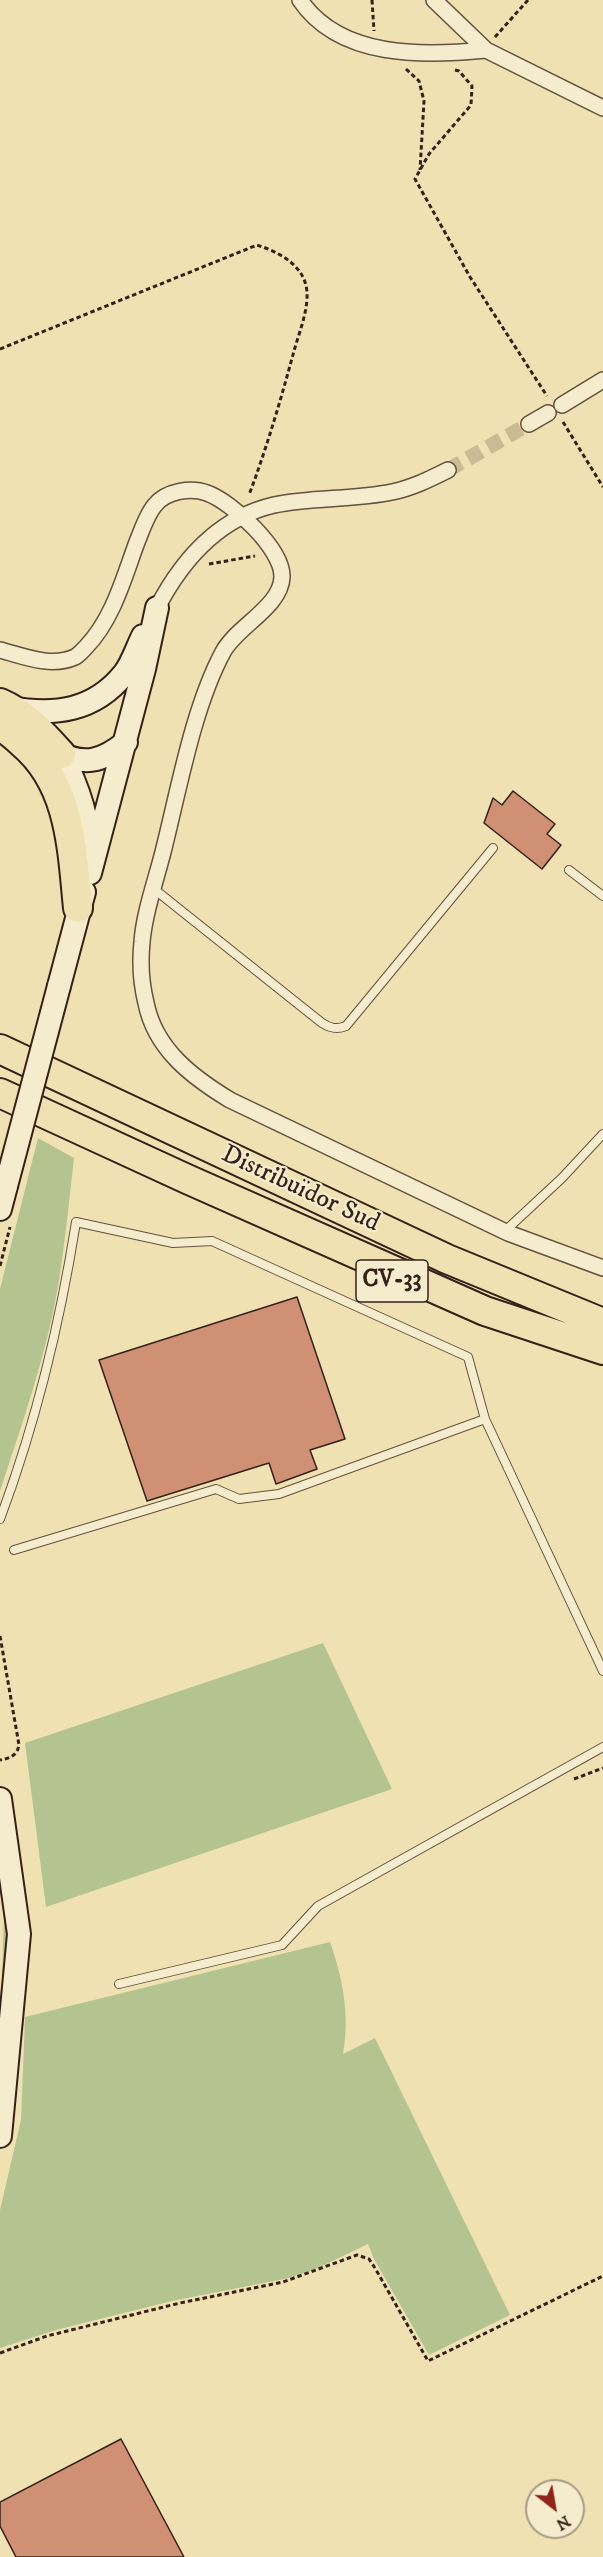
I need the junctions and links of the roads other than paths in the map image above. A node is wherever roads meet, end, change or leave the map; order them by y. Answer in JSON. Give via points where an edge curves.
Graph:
{"nodes":[{"id":1,"x":300,"y":0,"type":"edge"},
{"id":2,"x":434,"y":0,"type":"edge"},
{"id":3,"x":486,"y":50,"type":"junction"},
{"id":4,"x":603,"y":108,"type":"edge"},
{"id":5,"x":603,"y":380,"type":"edge"},
{"id":6,"x":529,"y":424,"type":"tunnel mouth"},
{"id":7,"x":448,"y":470,"type":"tunnel mouth"},
{"id":8,"x":241,"y":516,"type":"junction"},
{"id":9,"x":157,"y":608,"type":"junction"},
{"id":10,"x":0,"y":650,"type":"edge"},
{"id":11,"x":75,"y":708,"type":"junction"},
{"id":12,"x":2,"y":713,"type":"edge"},
{"id":13,"x":126,"y":742,"type":"junction"},
{"id":14,"x":61,"y":754,"type":"junction"},
{"id":15,"x":493,"y":848,"type":"dead end"},
{"id":16,"x":568,"y":870,"type":"dead end"},
{"id":17,"x":83,"y":876,"type":"junction"},
{"id":18,"x":154,"y":888,"type":"junction"},
{"id":19,"x":603,"y":896,"type":"edge"},
{"id":20,"x":78,"y":908,"type":"joint"},
{"id":21,"x":0,"y":1049,"type":"edge"},
{"id":22,"x":0,"y":1093,"type":"edge"},
{"id":23,"x":603,"y":1134,"type":"edge"},
{"id":24,"x":187,"y":1179,"type":"junction"},
{"id":25,"x":0,"y":1209,"type":"edge"},
{"id":26,"x":505,"y":1231,"type":"junction"},
{"id":27,"x":603,"y":1268,"type":"edge"},
{"id":28,"x":603,"y":1323,"type":"edge"},
{"id":29,"x":603,"y":1350,"type":"edge"},
{"id":30,"x":603,"y":1366,"type":"edge"},
{"id":31,"x":485,"y":1419,"type":"junction"},
{"id":32,"x":0,"y":1519,"type":"edge"},
{"id":33,"x":14,"y":1550,"type":"dead end"},
{"id":34,"x":603,"y":1671,"type":"edge"},
{"id":35,"x":603,"y":1747,"type":"edge"},
{"id":36,"x":0,"y":1799,"type":"edge"},
{"id":37,"x":5,"y":1857,"type":"edge"},
{"id":38,"x":119,"y":1984,"type":"dead end"},
{"id":39,"x":0,"y":2136,"type":"edge"}],
"edges":[{"from":1,"to":3,"type":"street","via":[[339,35],[376,47],[436,55]]},
{"from":2,"to":3,"type":"street"},
{"from":3,"to":4,"type":"street"},
{"from":5,"to":6,"type":"street"},
{"from":7,"to":8,"type":"street","via":[[392,492],[274,505]]},
{"from":8,"to":9,"type":"street","via":[[191,555]]},
{"from":8,"to":10,"type":"street","via":[[203,491],[170,493],[155,505],[114,603],[94,638],[76,657],[42,661]]},
{"from":8,"to":18,"type":"street","via":[[275,553],[282,579],[272,601],[228,643],[209,682]]},
{"from":9,"to":11,"type":"street","via":[[125,673],[102,694]]},
{"from":9,"to":13,"type":"street"},
{"from":11,"to":12,"type":"street","via":[[50,713]]},
{"from":11,"to":14,"type":"street","via":[[59,740]]},
{"from":12,"to":14,"type":"highway","via":[[49,741]]},
{"from":12,"to":17,"type":"highway","via":[[56,787]]},
{"from":13,"to":14,"type":"street","via":[[103,757],[81,762]]},
{"from":13,"to":17,"type":"street"},
{"from":14,"to":17,"type":"street","via":[[62,773],[78,815]]},
{"from":15,"to":18,"type":"lane","via":[[346,1026],[339,1029],[322,1023]]},
{"from":16,"to":19,"type":"lane"},
{"from":17,"to":20,"type":"highway"},
{"from":18,"to":26,"type":"street","via":[[142,940],[142,975],[146,1004],[156,1032],[171,1054],[198,1080],[230,1100]]},
{"from":20,"to":25,"type":"street","bridge":true},
{"from":21,"to":28,"type":"highway","name":"Distribuïdor Sud","number":"CV-33","via":[[447,1259]]},
{"from":22,"to":24,"type":"highway","name":"Distribuïdor Sud","number":"CV-33"},
{"from":23,"to":26,"type":"lane"},
{"from":24,"to":29,"type":"highway","via":[[485,1311]]},
{"from":24,"to":30,"type":"highway","number":"CV-33","via":[[482,1326]]},
{"from":26,"to":27,"type":"street"},
{"from":31,"to":32,"type":"lane","via":[[468,1357],[212,1241],[173,1243],[76,1222],[61,1309],[35,1414]]},
{"from":31,"to":33,"type":"lane","via":[[279,1494],[239,1499],[216,1489]]},
{"from":31,"to":34,"type":"lane"},
{"from":35,"to":38,"type":"lane","via":[[318,1906],[282,1944]]},
{"from":36,"to":37,"type":"street"},
{"from":37,"to":39,"type":"street","via":[[19,1934]]}]}
